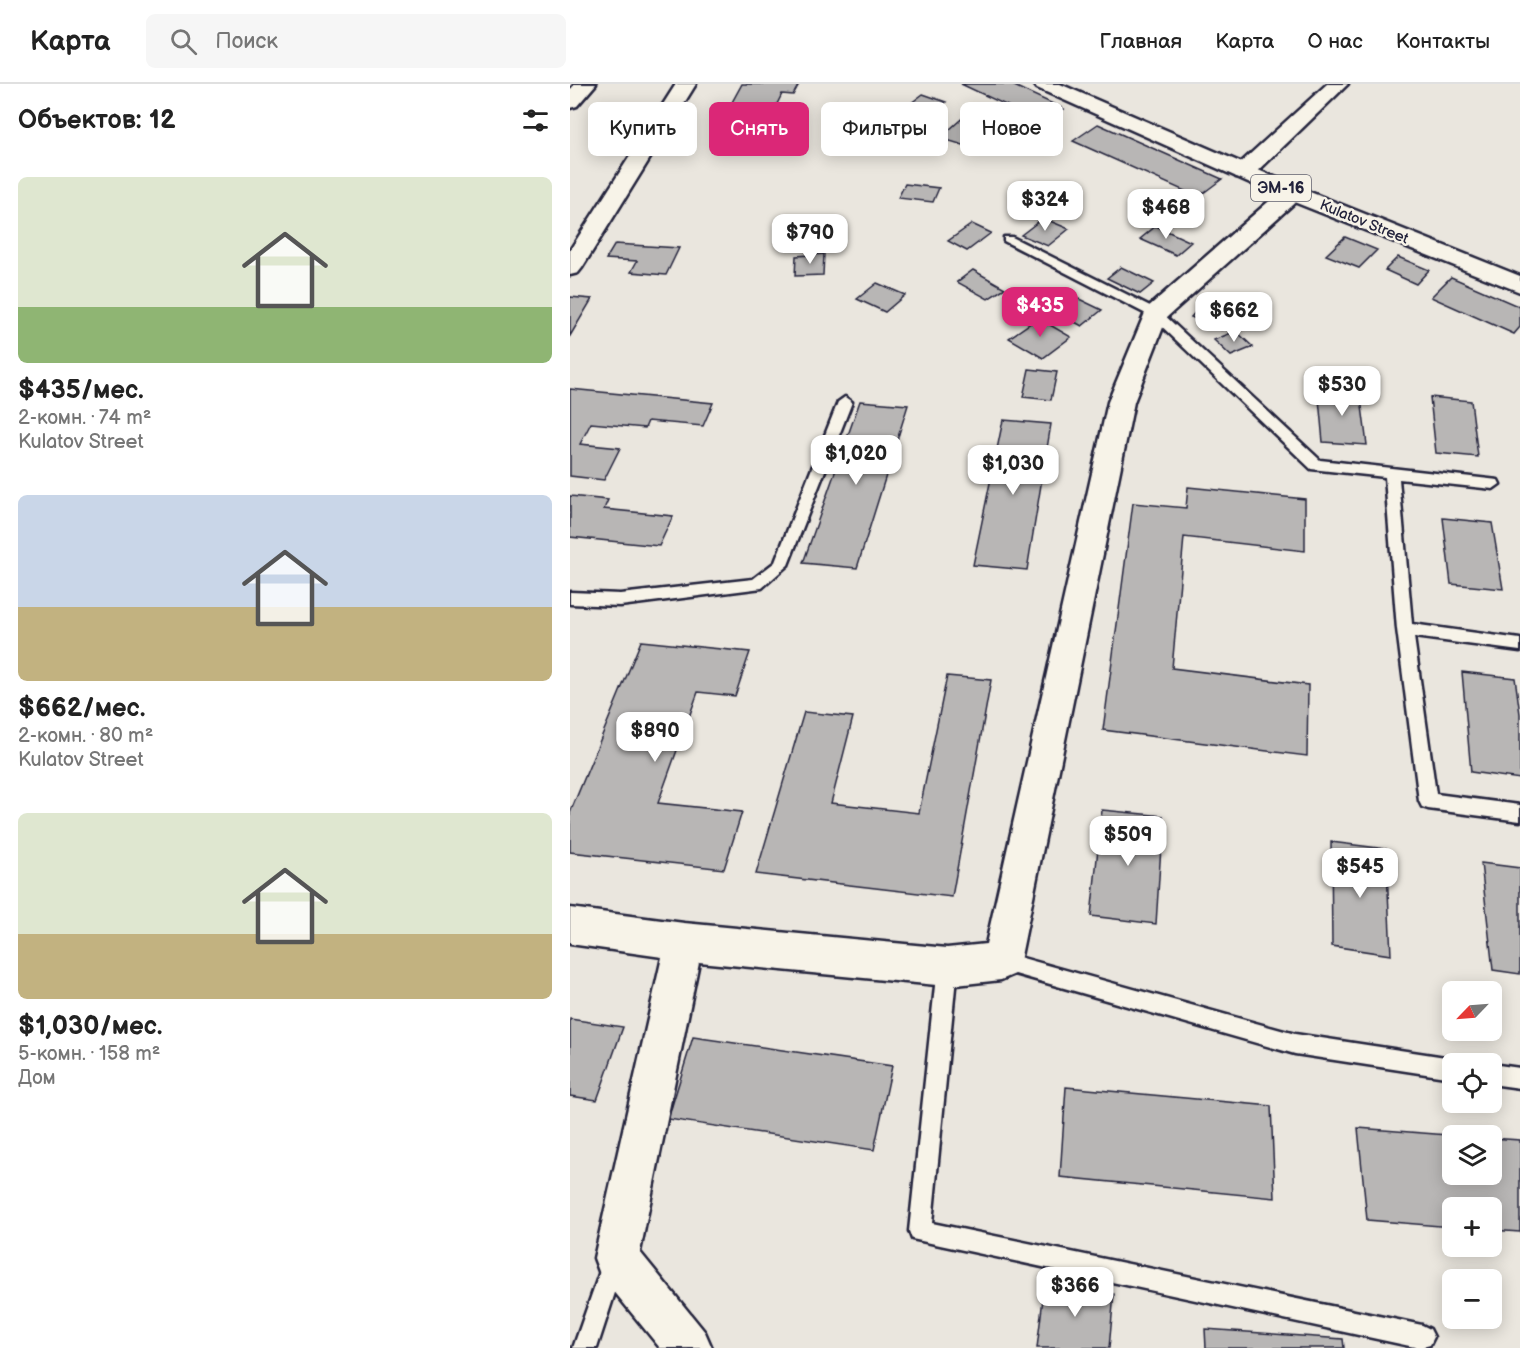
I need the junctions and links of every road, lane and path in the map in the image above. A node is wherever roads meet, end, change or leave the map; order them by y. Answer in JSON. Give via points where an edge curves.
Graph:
{"nodes":[{"id":1,"x":586,"y":84,"type":"edge"},
{"id":2,"x":686,"y":84,"type":"edge"},
{"id":3,"x":1044,"y":84,"type":"edge"},
{"id":4,"x":1338,"y":84,"type":"edge"},
{"id":5,"x":570,"y":102,"type":"edge"},
{"id":6,"x":1244,"y":172,"type":"junction"},
{"id":7,"x":1292,"y":193,"type":"junction"},
{"id":8,"x":1008,"y":240,"type":"dead end"},
{"id":9,"x":570,"y":268,"type":"edge"},
{"id":10,"x":1520,"y":285,"type":"edge"},
{"id":11,"x":1156,"y":314,"type":"junction"},
{"id":12,"x":845,"y":402,"type":"dead end"},
{"id":13,"x":1392,"y":473,"type":"junction"},
{"id":14,"x":1493,"y":484,"type":"dead end"},
{"id":15,"x":570,"y":598,"type":"edge"},
{"id":16,"x":1406,"y":629,"type":"junction"},
{"id":17,"x":1520,"y":645,"type":"edge"},
{"id":18,"x":1520,"y":813,"type":"edge"},
{"id":19,"x":570,"y":926,"type":"edge"},
{"id":20,"x":684,"y":942,"type":"junction"},
{"id":21,"x":1001,"y":961,"type":"junction"},
{"id":22,"x":947,"y":967,"type":"junction"},
{"id":23,"x":1442,"y":1066,"type":"edge"},
{"id":24,"x":1502,"y":1076,"type":"edge"},
{"id":25,"x":1520,"y":1078,"type":"edge"},
{"id":26,"x":616,"y":1258,"type":"junction"},
{"id":27,"x":1422,"y":1337,"type":"dead end"},
{"id":28,"x":585,"y":1348,"type":"edge"},
{"id":29,"x":689,"y":1348,"type":"edge"}],
"edges":[{"from":1,"to":5,"type":"main road"},
{"from":2,"to":9,"type":"main road"},
{"from":3,"to":6,"type":"main road","name":"Kulatov Street","number":"ЭМ-16"},
{"from":4,"to":6,"type":"main road"},
{"from":6,"to":7,"type":"main road","name":"Kulatov Street","number":"ЭМ-16"},
{"from":7,"to":10,"type":"main road","name":"Kulatov Street","number":"ЭМ-16"},
{"from":7,"to":11,"type":"main road"},
{"from":8,"to":11,"type":"lane"},
{"from":11,"to":13,"type":"lane","via":[[1316,465]]},
{"from":11,"to":21,"type":"main road","via":[[1120,402]]},
{"from":12,"to":15,"type":"lane","via":[[781,565],[757,584],[620,600]]},
{"from":13,"to":14,"type":"lane"},
{"from":13,"to":16,"type":"lane"},
{"from":16,"to":17,"type":"lane"},
{"from":16,"to":18,"type":"lane","via":[[1428,801]]},
{"from":19,"to":20,"type":"main road"},
{"from":20,"to":22,"type":"main road"},
{"from":20,"to":26,"type":"main road"},
{"from":21,"to":22,"type":"main road"},
{"from":21,"to":23,"type":"lane","via":[[1295,1044]]},
{"from":22,"to":27,"type":"lane","via":[[920,1232]]},
{"from":24,"to":25,"type":"lane"},
{"from":26,"to":28,"type":"lane"},
{"from":26,"to":29,"type":"main road"}]}
